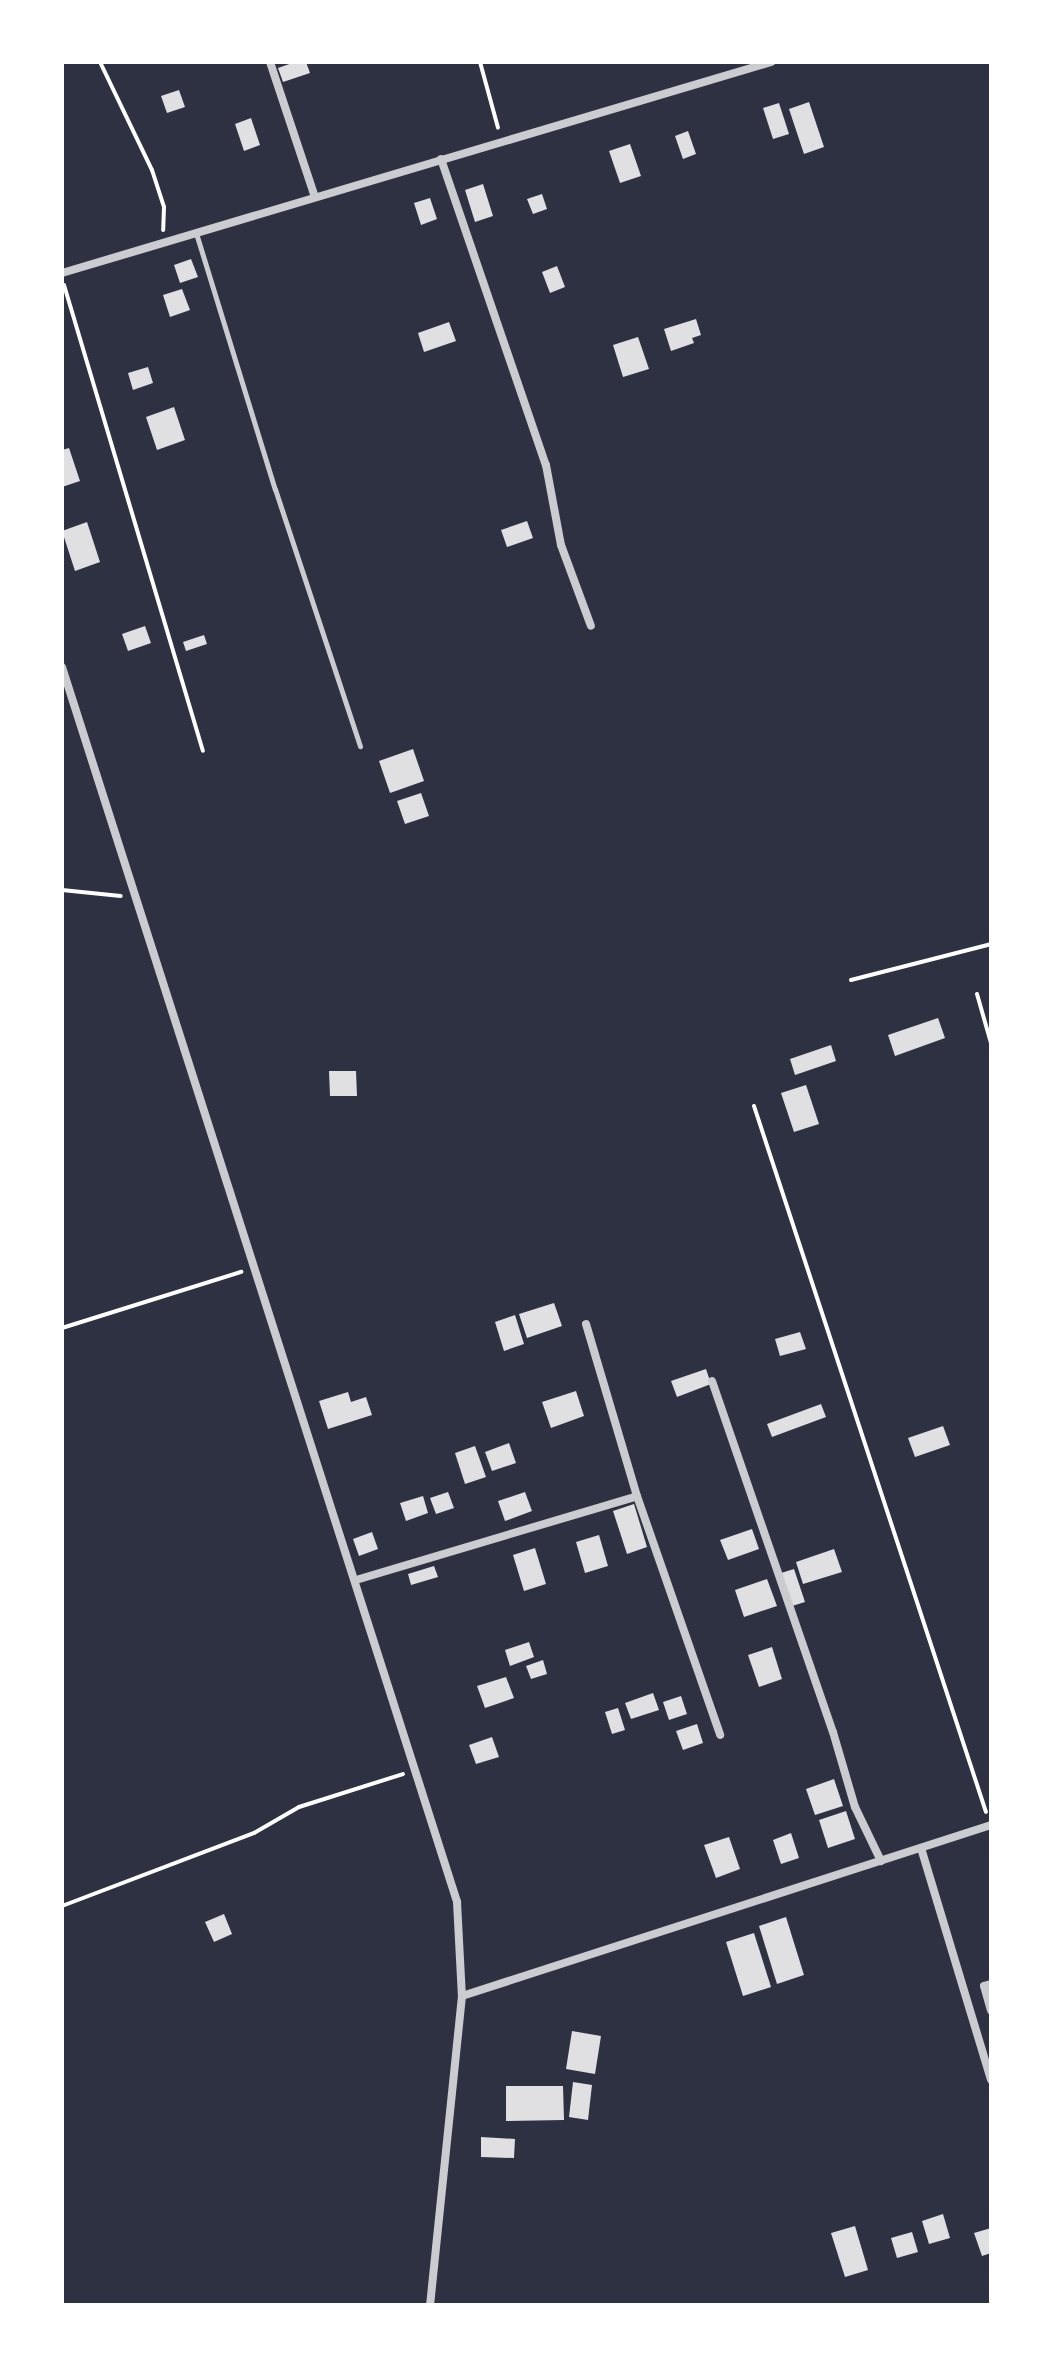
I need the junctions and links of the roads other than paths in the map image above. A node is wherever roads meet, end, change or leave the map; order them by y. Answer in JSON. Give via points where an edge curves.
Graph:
{"nodes":[{"id":1,"x":270,"y":62,"type":"edge"},
{"id":2,"x":771,"y":62,"type":"edge"},
{"id":3,"x":441,"y":159,"type":"junction"},
{"id":4,"x":315,"y":197,"type":"junction"},
{"id":5,"x":196,"y":233,"type":"junction"},
{"id":6,"x":62,"y":276,"type":"edge"},
{"id":7,"x":591,"y":626,"type":"dead end"},
{"id":8,"x":62,"y":667,"type":"edge"},
{"id":9,"x":360,"y":746,"type":"dead end"},
{"id":10,"x":586,"y":1324,"type":"dead end"},
{"id":11,"x":712,"y":1381,"type":"dead end"},
{"id":12,"x":638,"y":1498,"type":"junction"},
{"id":13,"x":356,"y":1580,"type":"junction"},
{"id":14,"x":720,"y":1735,"type":"dead end"},
{"id":15,"x":991,"y":1825,"type":"edge"},
{"id":16,"x":921,"y":1848,"type":"junction"},
{"id":17,"x":881,"y":1861,"type":"junction"},
{"id":18,"x":991,"y":1984,"type":"edge"},
{"id":19,"x":462,"y":1996,"type":"junction"},
{"id":20,"x":991,"y":2010,"type":"edge"},
{"id":21,"x":991,"y":2080,"type":"edge"},
{"id":22,"x":430,"y":2305,"type":"edge"}],
"edges":[{"from":1,"to":4,"type":"street"},
{"from":2,"to":3,"type":"street"},
{"from":3,"to":4,"type":"street"},
{"from":3,"to":7,"type":"street","via":[[546,465],[561,545]]},
{"from":4,"to":5,"type":"street"},
{"from":5,"to":6,"type":"street"},
{"from":5,"to":9,"type":"lane"},
{"from":8,"to":13,"type":"street"},
{"from":10,"to":12,"type":"street"},
{"from":11,"to":17,"type":"street","via":[[855,1807]]},
{"from":12,"to":13,"type":"street"},
{"from":12,"to":14,"type":"street"},
{"from":13,"to":19,"type":"street","via":[[457,1902]]},
{"from":15,"to":16,"type":"street"},
{"from":16,"to":17,"type":"street"},
{"from":16,"to":21,"type":"street"},
{"from":17,"to":19,"type":"street"},
{"from":18,"to":20,"type":"street","via":[[984,1986]]},
{"from":19,"to":22,"type":"street"}]}
